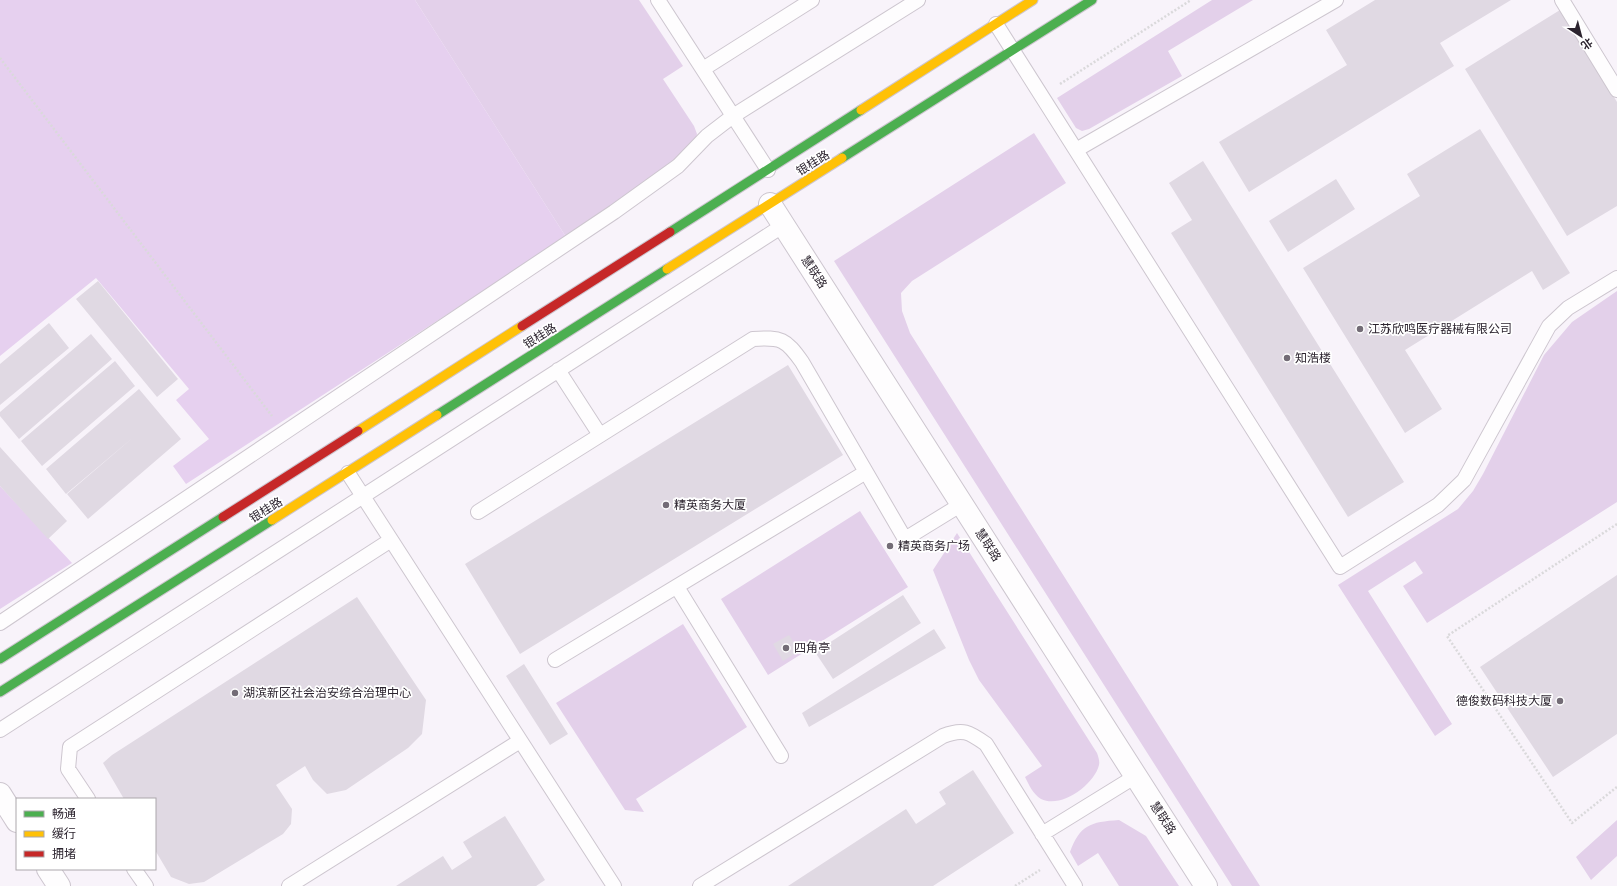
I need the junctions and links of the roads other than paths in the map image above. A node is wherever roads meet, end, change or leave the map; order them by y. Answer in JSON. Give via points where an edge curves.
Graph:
{"nodes":[{"id":1,"x":658,"y":0,"type":"edge"},
{"id":2,"x":812,"y":0,"type":"edge"},
{"id":3,"x":918,"y":0,"type":"edge"},
{"id":4,"x":1034,"y":0,"type":"edge"},
{"id":5,"x":1092,"y":0,"type":"edge"},
{"id":6,"x":1336,"y":0,"type":"edge"},
{"id":7,"x":1562,"y":0,"type":"edge"},
{"id":8,"x":996,"y":24,"type":"junction"},
{"id":9,"x":1014,"y":50,"type":"junction"},
{"id":10,"x":703,"y":69,"type":"junction"},
{"id":11,"x":1617,"y":90,"type":"edge"},
{"id":12,"x":733,"y":116,"type":"junction"},
{"id":13,"x":1076,"y":150,"type":"junction"},
{"id":14,"x":768,"y":170,"type":"junction"},
{"id":15,"x":770,"y":204,"type":"junction"},
{"id":16,"x":784,"y":225,"type":"junction"},
{"id":17,"x":1617,"y":278,"type":"edge"},
{"id":18,"x":558,"y":370,"type":"junction"},
{"id":19,"x":600,"y":435,"type":"junction"},
{"id":20,"x":348,"y":472,"type":"junction"},
{"id":21,"x":866,"y":472,"type":"junction"},
{"id":22,"x":363,"y":496,"type":"junction"},
{"id":23,"x":962,"y":504,"type":"junction"},
{"id":24,"x":478,"y":512,"type":"dead end"},
{"id":25,"x":391,"y":540,"type":"junction"},
{"id":26,"x":677,"y":587,"type":"junction"},
{"id":27,"x":0,"y":623,"type":"edge"},
{"id":28,"x":0,"y":659,"type":"edge"},
{"id":29,"x":555,"y":660,"type":"dead end"},
{"id":30,"x":0,"y":692,"type":"edge"},
{"id":31,"x":0,"y":730,"type":"edge"},
{"id":32,"x":520,"y":741,"type":"junction"},
{"id":33,"x":781,"y":756,"type":"dead end"},
{"id":34,"x":1136,"y":776,"type":"junction"},
{"id":35,"x":0,"y":794,"type":"edge"},
{"id":36,"x":87,"y":798,"type":"edge"},
{"id":37,"x":16,"y":819,"type":"edge"},
{"id":38,"x":1042,"y":834,"type":"junction"},
{"id":39,"x":49,"y":870,"type":"edge"},
{"id":40,"x":135,"y":870,"type":"edge"},
{"id":41,"x":59,"y":886,"type":"edge"},
{"id":42,"x":146,"y":886,"type":"edge"},
{"id":43,"x":289,"y":886,"type":"edge"},
{"id":44,"x":614,"y":886,"type":"edge"},
{"id":45,"x":700,"y":886,"type":"edge"},
{"id":46,"x":1075,"y":886,"type":"edge"},
{"id":47,"x":1206,"y":886,"type":"edge"}],
"edges":[{"from":1,"to":10,"type":"lane"},
{"from":2,"to":10,"type":"lane"},
{"from":3,"to":12,"type":"lane"},
{"from":4,"to":8,"type":"street","name":"银桂路"},
{"from":5,"to":9,"type":"street","name":"银桂路"},
{"from":6,"to":13,"type":"lane"},
{"from":7,"to":11,"type":"lane"},
{"from":8,"to":9,"type":"lane"},
{"from":8,"to":14,"type":"street","name":"银桂路"},
{"from":9,"to":13,"type":"lane"},
{"from":9,"to":15,"type":"street","name":"银桂路"},
{"from":10,"to":12,"type":"lane"},
{"from":12,"to":14,"type":"lane"},
{"from":12,"to":27,"type":"lane","via":[[708,136],[678,166],[614,212]]},
{"from":13,"to":17,"type":"lane","via":[[1340,567],[1438,505],[1464,480],[1549,326],[1568,308]]},
{"from":14,"to":28,"type":"street","name":"银桂路"},
{"from":15,"to":16,"type":"street","name":"慧联路"},
{"from":15,"to":20,"type":"street","name":"银桂路"},
{"from":16,"to":18,"type":"lane"},
{"from":16,"to":23,"type":"street","name":"慧联路"},
{"from":18,"to":19,"type":"lane"},
{"from":18,"to":22,"type":"lane"},
{"from":19,"to":21,"type":"lane","via":[[753,339],[772,338],[789,344],[802,362]]},
{"from":19,"to":24,"type":"lane"},
{"from":20,"to":22,"type":"lane"},
{"from":20,"to":30,"type":"street","name":"银桂路"},
{"from":21,"to":23,"type":"lane","via":[[905,539]]},
{"from":21,"to":26,"type":"lane"},
{"from":22,"to":25,"type":"lane"},
{"from":22,"to":31,"type":"lane"},
{"from":23,"to":34,"type":"street","name":"慧联路"},
{"from":25,"to":32,"type":"lane"},
{"from":25,"to":36,"type":"lane","via":[[70,747],[68,769]]},
{"from":26,"to":29,"type":"lane"},
{"from":26,"to":33,"type":"lane"},
{"from":32,"to":43,"type":"lane"},
{"from":32,"to":44,"type":"lane"},
{"from":34,"to":38,"type":"lane"},
{"from":34,"to":47,"type":"street","name":"慧联路"},
{"from":35,"to":37,"type":"street"},
{"from":38,"to":45,"type":"lane","via":[[986,744],[971,733],[957,730],[943,736]]},
{"from":38,"to":46,"type":"lane"},
{"from":39,"to":41,"type":"street"},
{"from":40,"to":42,"type":"lane"}]}
